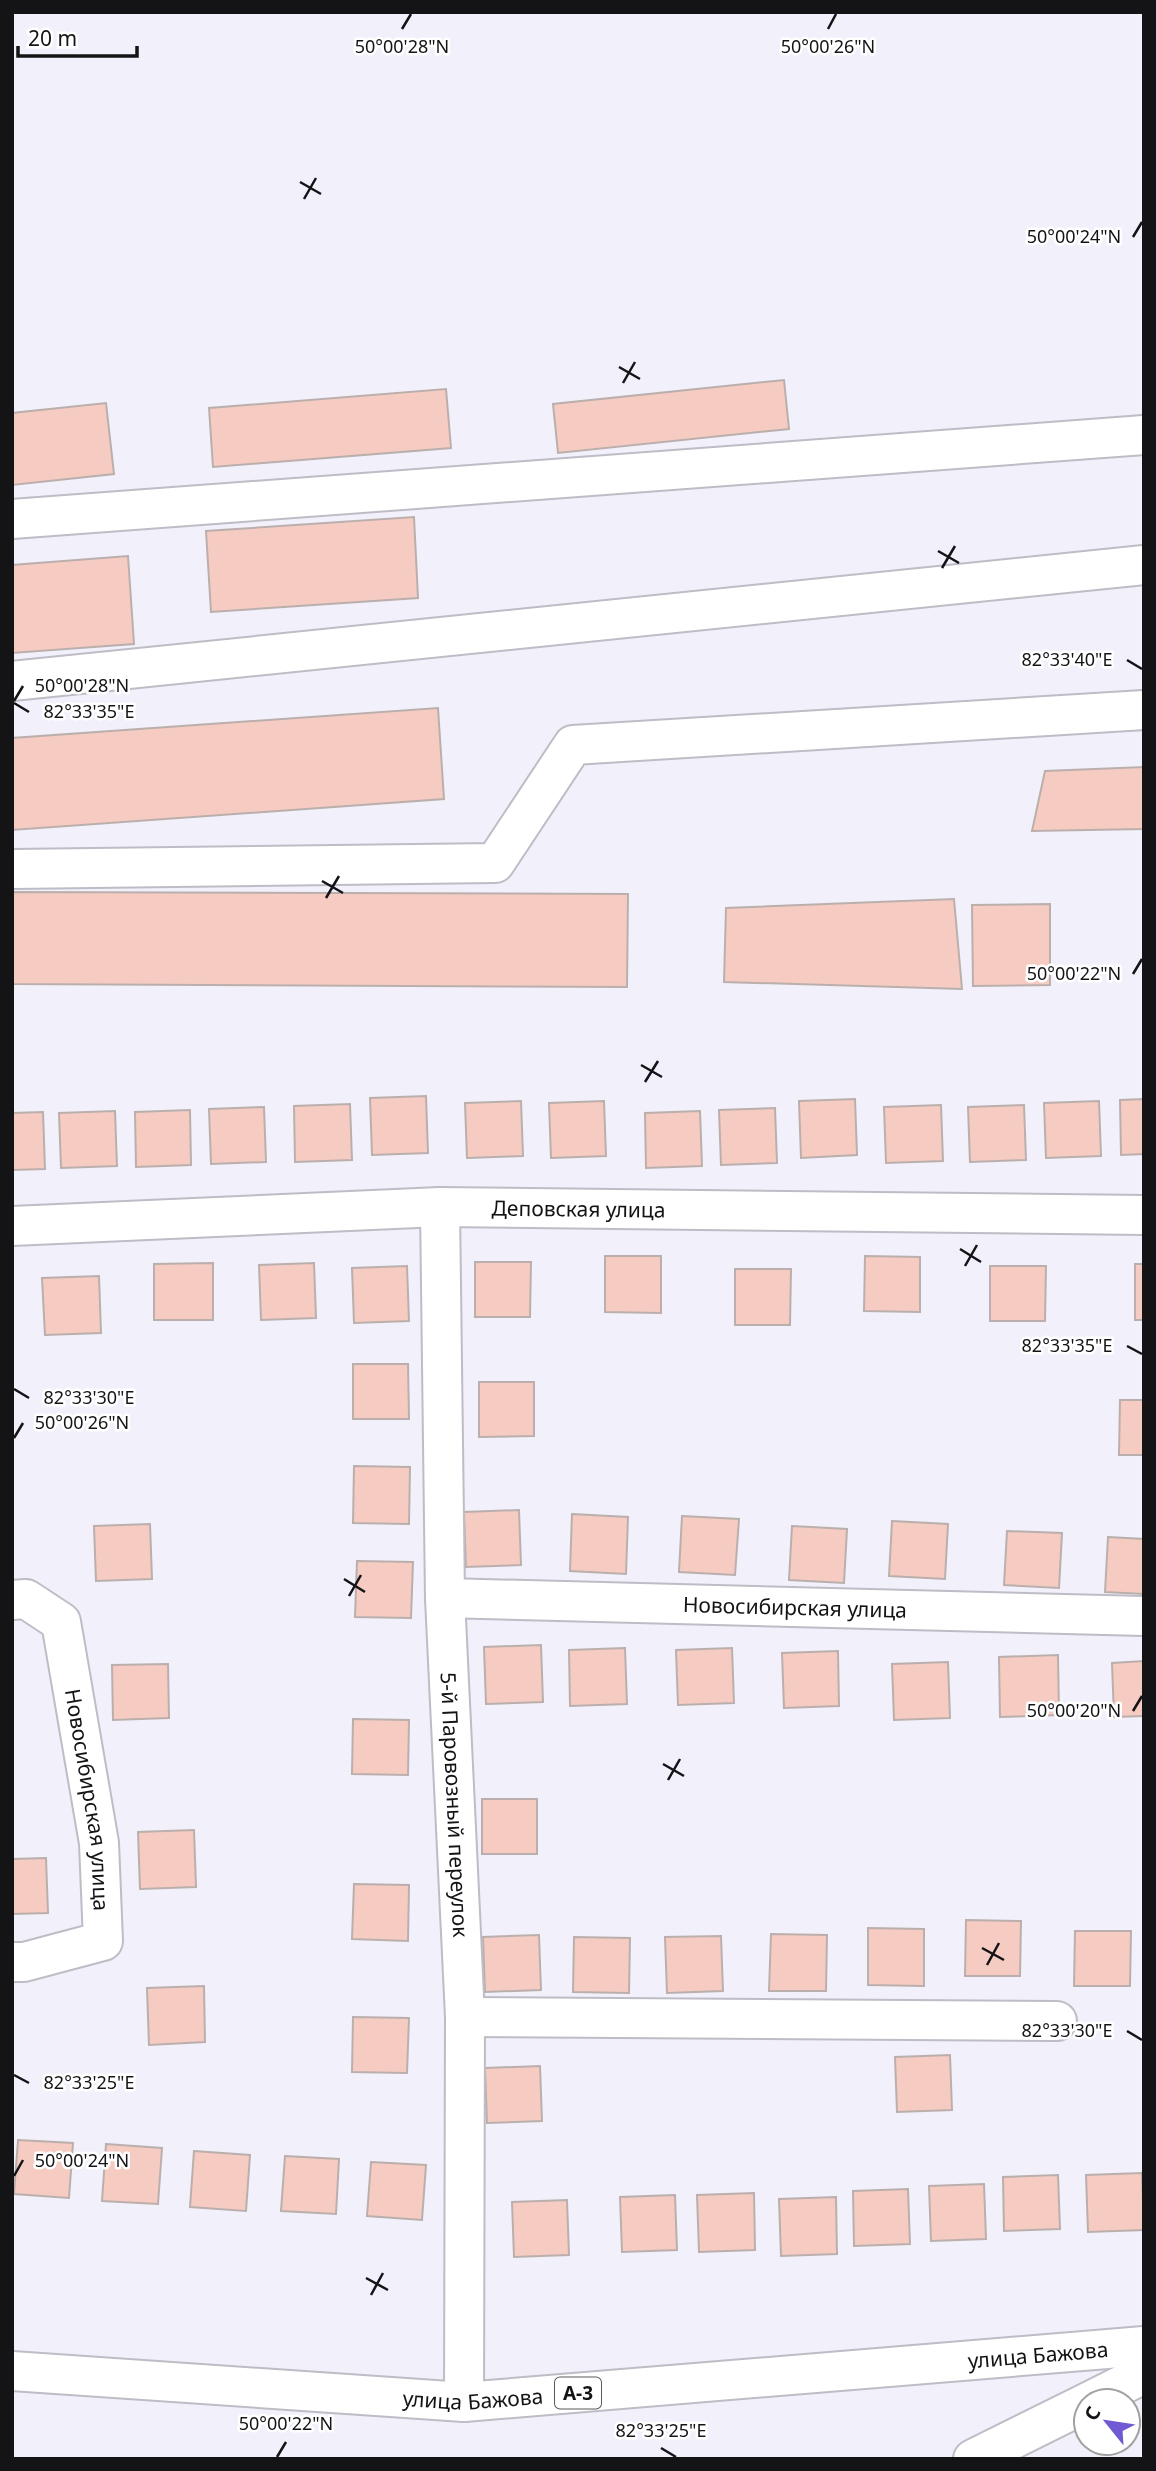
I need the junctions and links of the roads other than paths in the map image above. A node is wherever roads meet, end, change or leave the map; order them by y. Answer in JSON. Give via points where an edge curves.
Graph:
{"nodes":[{"id":1,"x":1144,"y":435,"type":"edge"},
{"id":2,"x":12,"y":519,"type":"edge"},
{"id":3,"x":1144,"y":565,"type":"edge"},
{"id":4,"x":12,"y":681,"type":"edge"},
{"id":5,"x":1144,"y":710,"type":"edge"},
{"id":6,"x":12,"y":869,"type":"edge"},
{"id":7,"x":440,"y":1208,"type":"junction"},
{"id":8,"x":1144,"y":1215,"type":"edge"},
{"id":9,"x":12,"y":1226,"type":"edge"},
{"id":10,"x":446,"y":1598,"type":"junction"},
{"id":11,"x":12,"y":1600,"type":"edge"},
{"id":12,"x":1144,"y":1616,"type":"edge"},
{"id":13,"x":12,"y":1962,"type":"edge"},
{"id":14,"x":465,"y":2017,"type":"junction"},
{"id":15,"x":1057,"y":2021,"type":"dead end"},
{"id":16,"x":1144,"y":2346,"type":"edge"},
{"id":17,"x":12,"y":2371,"type":"edge"},
{"id":18,"x":1144,"y":2374,"type":"edge"},
{"id":19,"x":1118,"y":2387,"type":"edge"},
{"id":20,"x":464,"y":2402,"type":"junction"},
{"id":21,"x":1072,"y":2410,"type":"edge"},
{"id":22,"x":973,"y":2459,"type":"edge"}],
"edges":[{"from":1,"to":2,"type":"main road"},
{"from":3,"to":4,"type":"main road"},
{"from":5,"to":6,"type":"main road","via":[[573,745],[495,863]]},
{"from":7,"to":8,"type":"main road","name":"Деповская улица"},
{"from":7,"to":9,"type":"main road","name":"Деповская улица"},
{"from":7,"to":10,"type":"main road","name":"5-й Паровозный переулок"},
{"from":10,"to":12,"type":"main road","name":"Новосибирская улица"},
{"from":10,"to":14,"type":"main road","name":"5-й Паровозный переулок"},
{"from":11,"to":13,"type":"main road","name":"Новосибирская улица","via":[[26,1599],[61,1622],[99,1843],[103,1941]]},
{"from":14,"to":15,"type":"main road"},
{"from":14,"to":20,"type":"main road","name":"5-й Паровозный переулок"},
{"from":16,"to":20,"type":"main road","name":"улица Бажова","number":"A-3"},
{"from":17,"to":20,"type":"main road","name":"улица Бажова","number":"A-3"},
{"from":18,"to":19,"type":"main road"},
{"from":21,"to":22,"type":"main road"}]}
